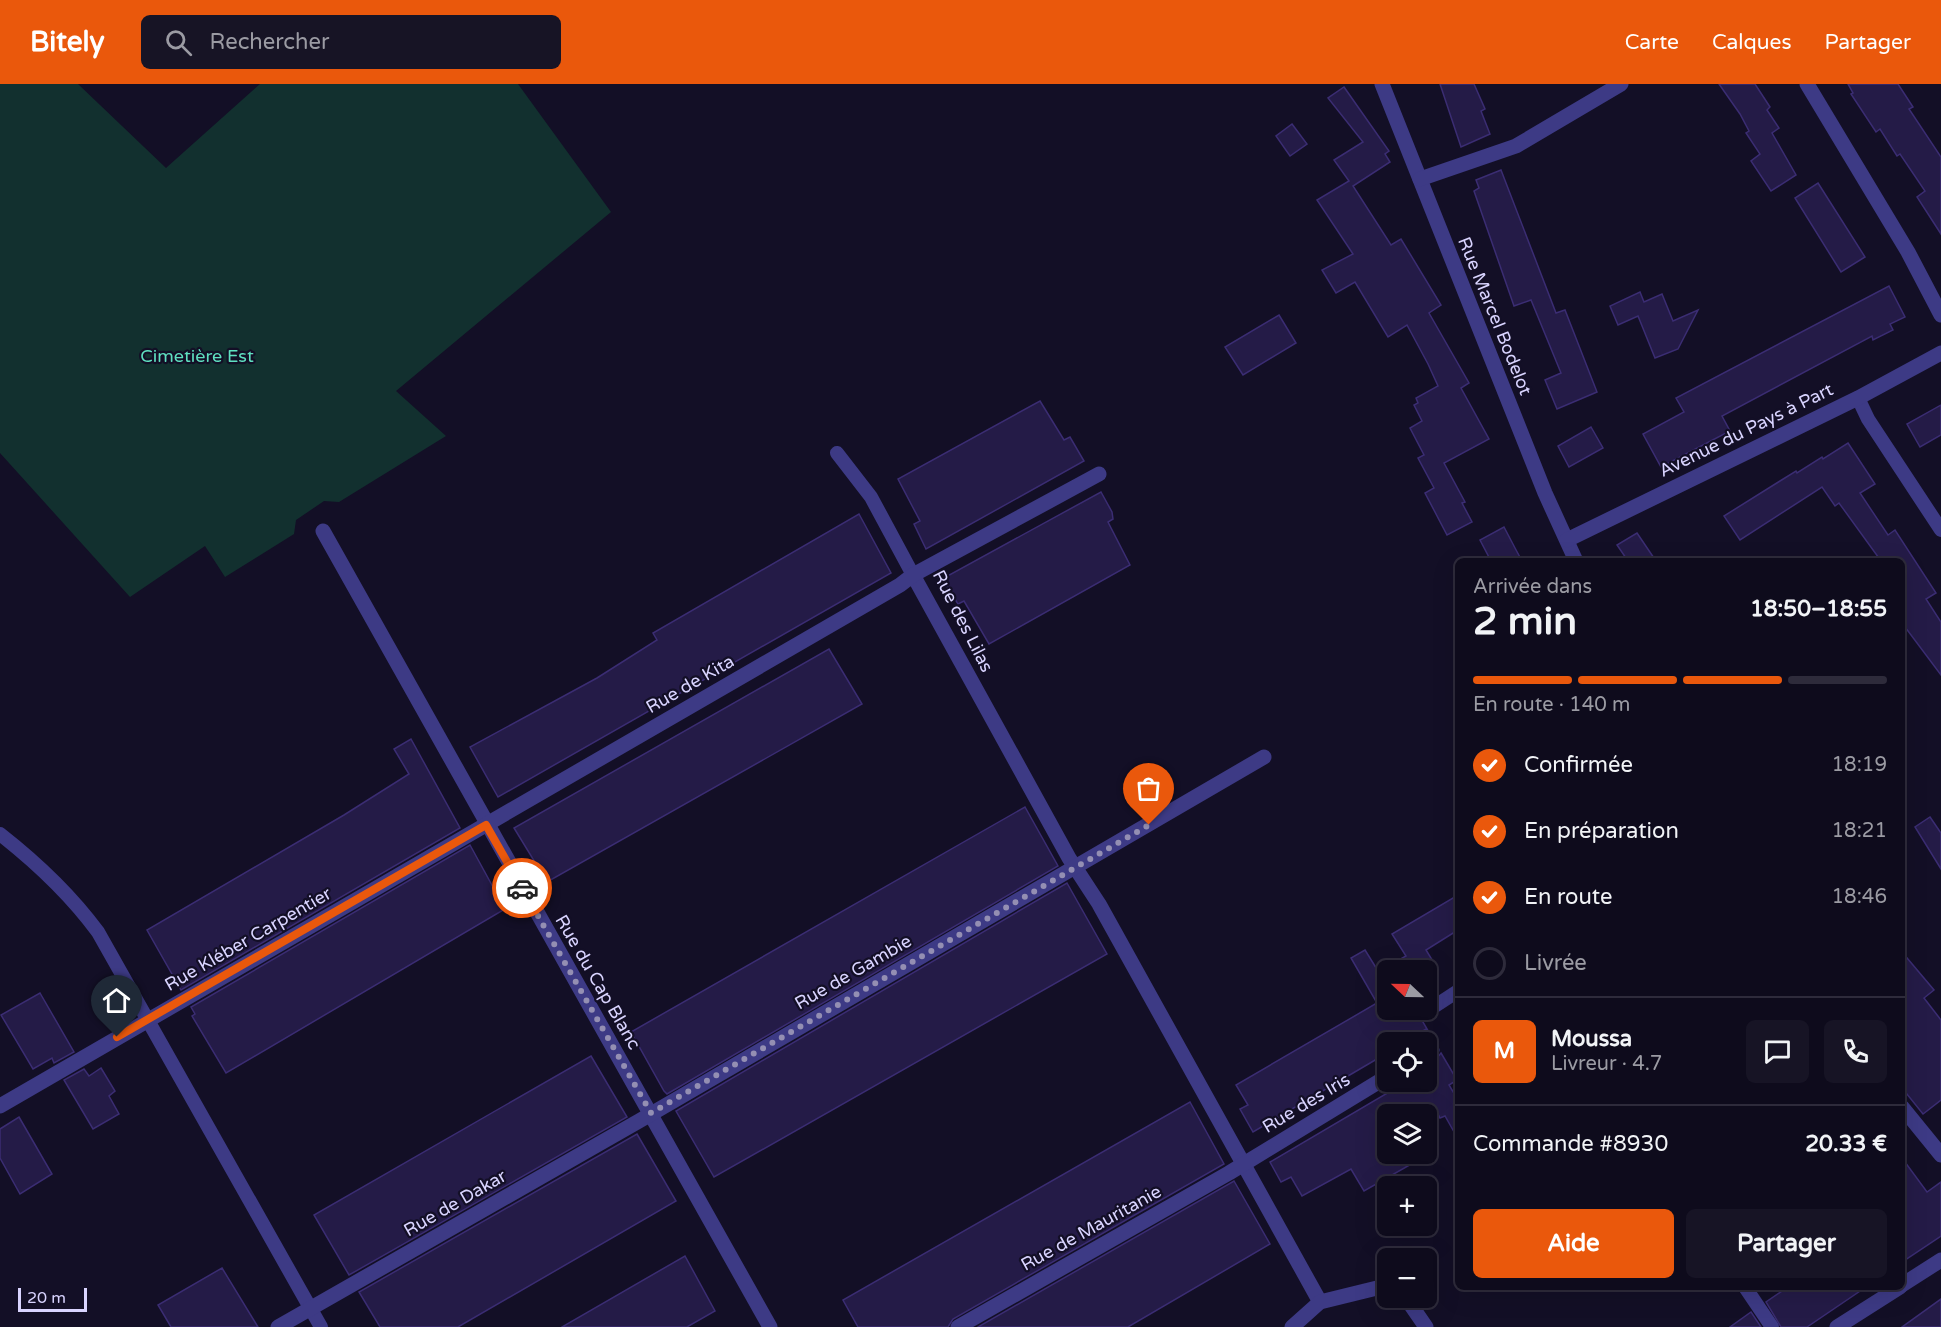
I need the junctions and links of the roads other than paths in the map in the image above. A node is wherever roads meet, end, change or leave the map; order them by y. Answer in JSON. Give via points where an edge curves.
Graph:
{"nodes":[{"id":1,"x":1382,"y":84,"type":"edge"},
{"id":2,"x":1807,"y":84,"type":"edge"},
{"id":3,"x":1613,"y":86,"type":"edge"},
{"id":4,"x":1420,"y":179,"type":"junction"},
{"id":5,"x":1941,"y":315,"type":"edge"},
{"id":6,"x":1941,"y":353,"type":"edge"},
{"id":7,"x":1858,"y":398,"type":"junction"},
{"id":8,"x":837,"y":453,"type":"dead end"},
{"id":9,"x":1099,"y":474,"type":"dead end"},
{"id":10,"x":1941,"y":530,"type":"edge"},
{"id":11,"x":323,"y":531,"type":"dead end"},
{"id":12,"x":1567,"y":540,"type":"junction"},
{"id":13,"x":1575,"y":558,"type":"edge"},
{"id":14,"x":914,"y":575,"type":"junction"},
{"id":15,"x":1264,"y":757,"type":"dead end"},
{"id":16,"x":486,"y":825,"type":"junction"},
{"id":17,"x":0,"y":834,"type":"edge"},
{"id":18,"x":1076,"y":867,"type":"junction"},
{"id":19,"x":1455,"y":994,"type":"edge"},
{"id":20,"x":1437,"y":1005,"type":"edge"},
{"id":21,"x":147,"y":1020,"type":"junction"},
{"id":22,"x":1377,"y":1083,"type":"edge"},
{"id":23,"x":0,"y":1106,"type":"edge"},
{"id":24,"x":1905,"y":1111,"type":"edge"},
{"id":25,"x":651,"y":1113,"type":"junction"},
{"id":26,"x":1941,"y":1155,"type":"edge"},
{"id":27,"x":1244,"y":1163,"type":"junction"},
{"id":28,"x":1941,"y":1260,"type":"edge"},
{"id":29,"x":1905,"y":1283,"type":"edge"},
{"id":30,"x":1377,"y":1288,"type":"edge"},
{"id":31,"x":1747,"y":1290,"type":"edge"},
{"id":32,"x":1895,"y":1290,"type":"edge"},
{"id":33,"x":1320,"y":1302,"type":"junction"},
{"id":34,"x":310,"y":1308,"type":"junction"},
{"id":35,"x":1414,"y":1308,"type":"edge"},
{"id":36,"x":278,"y":1327,"type":"edge"},
{"id":37,"x":321,"y":1327,"type":"edge"},
{"id":38,"x":770,"y":1327,"type":"edge"},
{"id":39,"x":958,"y":1327,"type":"edge"},
{"id":40,"x":1292,"y":1327,"type":"edge"},
{"id":41,"x":1426,"y":1327,"type":"edge"},
{"id":42,"x":1772,"y":1327,"type":"edge"},
{"id":43,"x":1837,"y":1327,"type":"edge"}],
"edges":[{"from":1,"to":4,"type":"street","name":"Rue Marcel Bodelot"},
{"from":2,"to":5,"type":"street","via":[[1908,252]]},
{"from":3,"to":4,"type":"street","via":[[1516,146]]},
{"from":4,"to":12,"type":"street","name":"Rue Marcel Bodelot"},
{"from":6,"to":7,"type":"street","name":"Avenue du Pays à Part"},
{"from":7,"to":10,"type":"lane"},
{"from":7,"to":12,"type":"street","name":"Avenue du Pays à Part"},
{"from":8,"to":14,"type":"lane","via":[[871,497]]},
{"from":9,"to":14,"type":"street","name":"Rue des Lilas"},
{"from":11,"to":16,"type":"street","name":"Rue du Cap Blanc"},
{"from":12,"to":13,"type":"street","name":"Rue Marcel Bodelot"},
{"from":14,"to":16,"type":"street","name":"Rue de Kita"},
{"from":14,"to":18,"type":"street","name":"Rue des Lilas"},
{"from":15,"to":18,"type":"street","name":"Rue de Gambie"},
{"from":16,"to":21,"type":"street","name":"Rue Kléber Carpentier"},
{"from":16,"to":25,"type":"street","name":"Rue du Cap Blanc"},
{"from":17,"to":21,"type":"lane","via":[[76,902],[98,932]]},
{"from":18,"to":25,"type":"street","name":"Rue de Gambie"},
{"from":18,"to":27,"type":"street","name":"Rue des Lilas"},
{"from":19,"to":20,"type":"lane"},
{"from":21,"to":23,"type":"street","name":"Rue Kléber Carpentier"},
{"from":21,"to":34,"type":"lane"},
{"from":22,"to":27,"type":"street","name":"Rue des Iris"},
{"from":24,"to":26,"type":"street"},
{"from":25,"to":34,"type":"street","name":"Rue de Dakar"},
{"from":25,"to":38,"type":"street","name":"Rue du Cap Blanc"},
{"from":27,"to":33,"type":"street","name":"Rue des Lilas"},
{"from":27,"to":39,"type":"street","name":"Rue de Mauritanie"},
{"from":28,"to":29,"type":"street"},
{"from":30,"to":33,"type":"street"},
{"from":31,"to":42,"type":"lane"},
{"from":32,"to":43,"type":"street"},
{"from":33,"to":40,"type":"street"},
{"from":34,"to":36,"type":"street","name":"Rue de Dakar"},
{"from":34,"to":37,"type":"lane"},
{"from":35,"to":41,"type":"street"}]}
